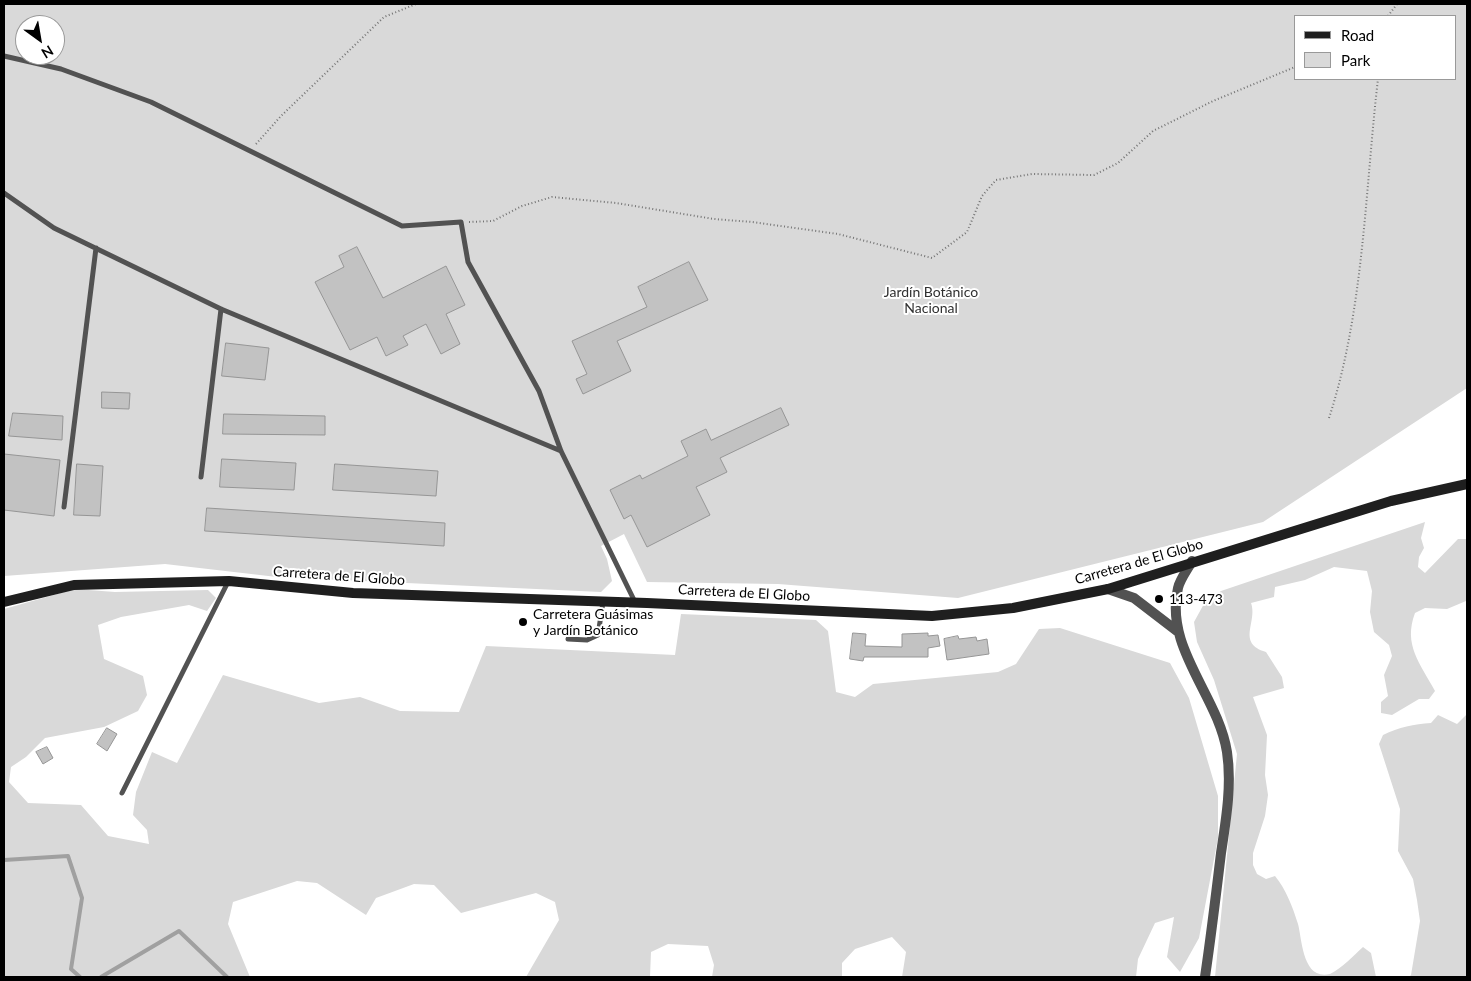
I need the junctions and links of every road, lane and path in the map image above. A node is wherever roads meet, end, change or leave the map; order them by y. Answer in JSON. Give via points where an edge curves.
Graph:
{"nodes":[{"id":1,"x":416,"y":4,"type":"edge"},
{"id":2,"x":1397,"y":4,"type":"edge"},
{"id":3,"x":1390,"y":15,"type":"edge"},
{"id":4,"x":4,"y":56,"type":"edge"},
{"id":5,"x":1294,"y":67,"type":"edge"},
{"id":6,"x":1378,"y":80,"type":"edge"},
{"id":7,"x":251,"y":150,"type":"junction"},
{"id":8,"x":4,"y":193,"type":"edge"},
{"id":9,"x":462,"y":222,"type":"junction"},
{"id":10,"x":96,"y":248,"type":"junction"},
{"id":11,"x":221,"y":309,"type":"junction"},
{"id":12,"x":1329,"y":418,"type":"dead end"},
{"id":13,"x":561,"y":451,"type":"junction"},
{"id":14,"x":201,"y":476,"type":"dead end"},
{"id":15,"x":1467,"y":484,"type":"edge"},
{"id":16,"x":64,"y":507,"type":"dead end"},
{"id":17,"x":1192,"y":561,"type":"junction"},
{"id":18,"x":229,"y":581,"type":"junction"},
{"id":19,"x":1108,"y":589,"type":"junction"},
{"id":20,"x":4,"y":602,"type":"edge"},
{"id":21,"x":603,"y":602,"type":"junction"},
{"id":22,"x":635,"y":603,"type":"junction"},
{"id":23,"x":1177,"y":631,"type":"junction"},
{"id":24,"x":568,"y":639,"type":"dead end"},
{"id":25,"x":122,"y":793,"type":"dead end"},
{"id":26,"x":1205,"y":977,"type":"edge"}],
"edges":[{"from":1,"to":7,"type":"path","via":[[384,17],[281,116]]},
{"from":2,"to":3,"type":"path"},
{"from":4,"to":7,"type":"lane","via":[[61,69],[151,102]]},
{"from":5,"to":9,"type":"path","via":[[1213,101],[1153,131],[1118,163],[1094,175],[1032,174],[996,180],[982,196],[967,232],[932,258],[838,234],[552,197],[522,206],[494,221]]},
{"from":6,"to":12,"type":"path","via":[[1353,313],[1338,390]]},
{"from":7,"to":9,"type":"lane","via":[[402,226]]},
{"from":8,"to":10,"type":"lane","via":[[54,228]]},
{"from":9,"to":13,"type":"lane","via":[[468,262],[539,391]]},
{"from":10,"to":11,"type":"lane"},
{"from":10,"to":16,"type":"lane"},
{"from":11,"to":13,"type":"lane"},
{"from":11,"to":14,"type":"lane"},
{"from":13,"to":22,"type":"lane"},
{"from":15,"to":17,"type":"main road","name":"Carretera de El Globo","via":[[1391,501]]},
{"from":17,"to":19,"type":"main road","name":"Carretera de El Globo"},
{"from":17,"to":23,"type":"street","via":[[1178,586]]},
{"from":18,"to":20,"type":"main road","name":"Carretera de El Globo","via":[[74,585]]},
{"from":18,"to":21,"type":"main road","name":"Carretera de El Globo","via":[[353,593]]},
{"from":18,"to":25,"type":"lane"},
{"from":19,"to":22,"type":"main road","name":"Carretera de El Globo","via":[[1014,608],[932,616]]},
{"from":19,"to":23,"type":"street","via":[[1134,598]]},
{"from":21,"to":22,"type":"main road","name":"Carretera de El Globo"},
{"from":21,"to":24,"type":"lane","via":[[598,635],[587,640]]},
{"from":23,"to":26,"type":"street","via":[[1214,710],[1227,751],[1228,800]]}]}
